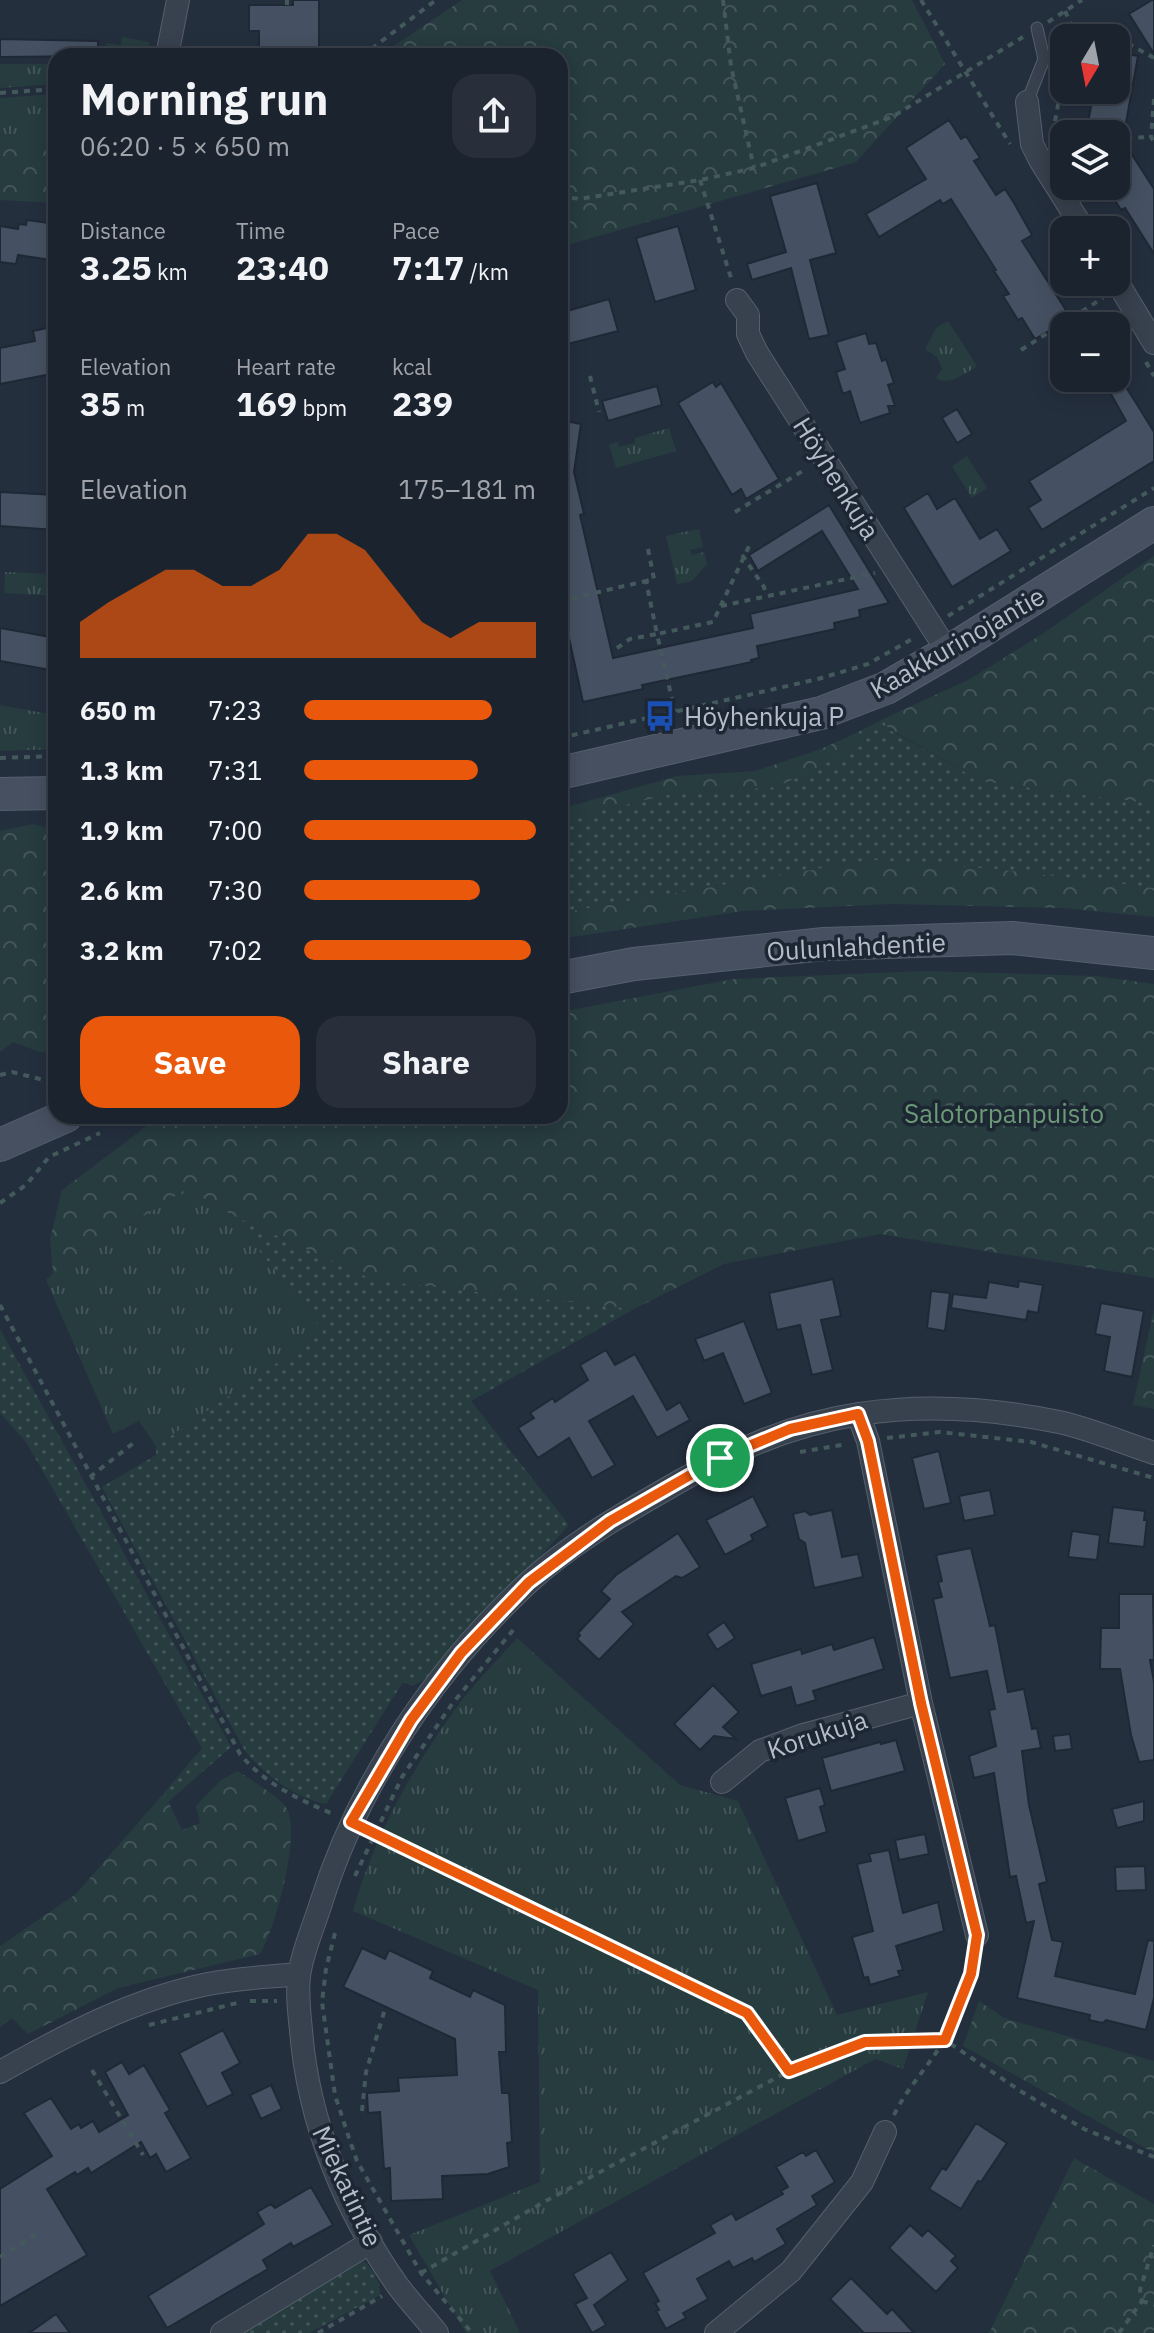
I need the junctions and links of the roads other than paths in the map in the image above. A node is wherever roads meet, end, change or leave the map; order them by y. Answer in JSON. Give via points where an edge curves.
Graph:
{"nodes":[{"id":1,"x":178,"y":0,"type":"edge"},
{"id":2,"x":1037,"y":28,"type":"road end"},
{"id":3,"x":169,"y":48,"type":"edge"},
{"id":4,"x":1027,"y":102,"type":"joint"},
{"id":5,"x":1075,"y":216,"type":"edge"},
{"id":6,"x":1116,"y":296,"type":"edge"},
{"id":7,"x":737,"y":300,"type":"road end"},
{"id":8,"x":1154,"y":343,"type":"edge"},
{"id":9,"x":1154,"y":523,"type":"edge"},
{"id":10,"x":940,"y":639,"type":"junction"},
{"id":11,"x":568,"y":771,"type":"edge"},
{"id":12,"x":48,"y":793,"type":"edge"},
{"id":13,"x":0,"y":794,"type":"edge"},
{"id":14,"x":1154,"y":953,"type":"edge"},
{"id":15,"x":568,"y":976,"type":"edge"},
{"id":16,"x":48,"y":1124,"type":"edge"},
{"id":17,"x":0,"y":1145,"type":"edge"},
{"id":18,"x":858,"y":1414,"type":"junction"},
{"id":19,"x":1154,"y":1453,"type":"edge"},
{"id":20,"x":921,"y":1703,"type":"junction"},
{"id":21,"x":722,"y":1782,"type":"dead end"},
{"id":22,"x":977,"y":1935,"type":"road end"},
{"id":23,"x":299,"y":1974,"type":"junction"},
{"id":24,"x":0,"y":2072,"type":"edge"},
{"id":25,"x":885,"y":2132,"type":"road end"},
{"id":26,"x":371,"y":2242,"type":"junction"},
{"id":27,"x":222,"y":2333,"type":"edge"},
{"id":28,"x":437,"y":2333,"type":"edge"},
{"id":29,"x":716,"y":2333,"type":"edge"}],
"edges":[{"from":1,"to":3,"type":"street"},
{"from":2,"to":4,"type":"lane","via":[[1044,59]]},
{"from":4,"to":5,"type":"street","via":[[1032,144]]},
{"from":6,"to":8,"type":"street"},
{"from":7,"to":10,"type":"street","name":"Höyhenkuja","via":[[748,315],[748,334],[757,353]]},
{"from":9,"to":10,"type":"street","name":"Kaakkurinojantie"},
{"from":10,"to":11,"type":"street","name":"Kaakkurinojantie","via":[[886,688],[821,713]]},
{"from":12,"to":13,"type":"street"},
{"from":14,"to":15,"type":"street","name":"Oulunlahdentie","via":[[1013,938],[824,944],[634,964]]},
{"from":16,"to":17,"type":"street"},
{"from":18,"to":19,"type":"street","name":"Miekatintie","via":[[963,1410],[1060,1422]]},
{"from":18,"to":20,"type":"street","via":[[868,1441]]},
{"from":18,"to":23,"type":"street","name":"Miekatintie","via":[[790,1429],[720,1458],[610,1521],[529,1582],[452,1664],[411,1720],[351,1822]]},
{"from":20,"to":21,"type":"street","name":"Korukuja","via":[[760,1751]]},
{"from":20,"to":22,"type":"street"},
{"from":23,"to":24,"type":"street","via":[[207,1984],[126,2008]]},
{"from":23,"to":26,"type":"street","name":"Miekatintie","via":[[310,2098],[324,2146]]},
{"from":25,"to":29,"type":"street","via":[[862,2182],[791,2271]]},
{"from":26,"to":27,"type":"street"},
{"from":26,"to":28,"type":"street","name":"Miekatintie"}]}
